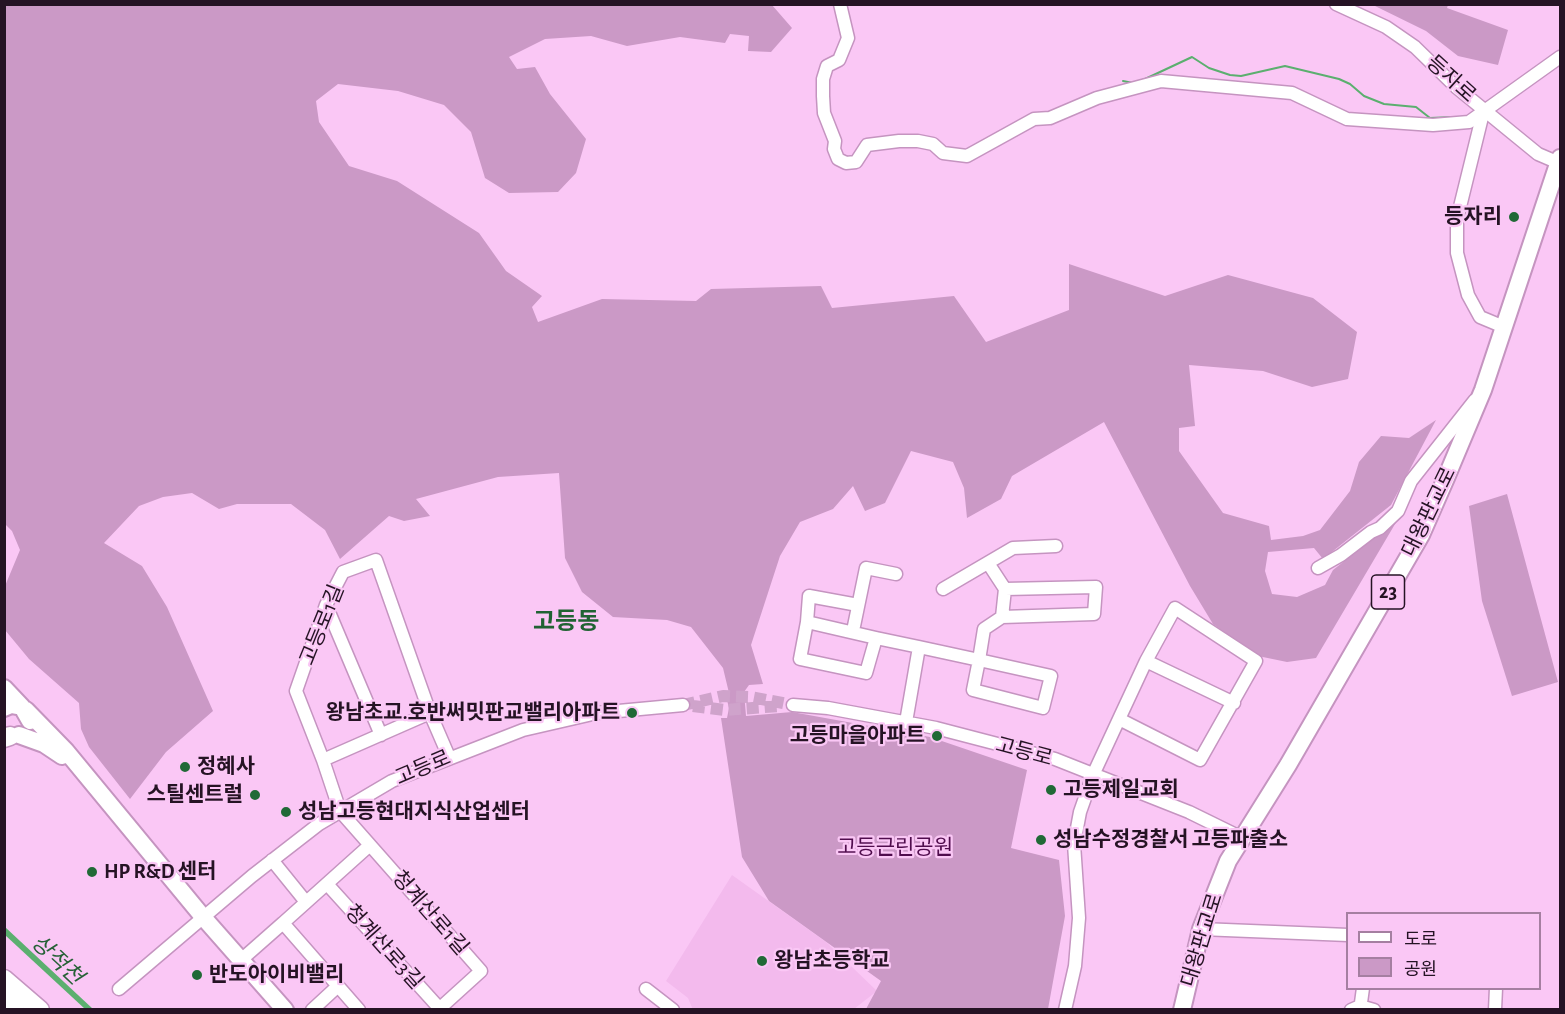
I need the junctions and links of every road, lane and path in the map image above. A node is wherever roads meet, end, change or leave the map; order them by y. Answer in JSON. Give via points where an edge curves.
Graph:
{"nodes":[{"id":1,"x":840,"y":4,"type":"edge"},
{"id":2,"x":1336,"y":4,"type":"edge"},
{"id":3,"x":1560,"y":57,"type":"edge"},
{"id":4,"x":1484,"y":109,"type":"junction"},
{"id":5,"x":1560,"y":160,"type":"edge"},
{"id":6,"x":1504,"y":327,"type":"junction"},
{"id":7,"x":1483,"y":390,"type":"junction"},
{"id":8,"x":1056,"y":546,"type":"dead end"},
{"id":9,"x":988,"y":563,"type":"junction"},
{"id":10,"x":1318,"y":568,"type":"dead end"},
{"id":11,"x":896,"y":574,"type":"dead end"},
{"id":12,"x":943,"y":589,"type":"dead end"},
{"id":13,"x":1005,"y":589,"type":"junction"},
{"id":14,"x":326,"y":605,"type":"junction"},
{"id":15,"x":858,"y":605,"type":"junction"},
{"id":16,"x":1002,"y":617,"type":"junction"},
{"id":17,"x":807,"y":622,"type":"junction"},
{"id":18,"x":854,"y":626,"type":"dead end"},
{"id":19,"x":876,"y":638,"type":"junction"},
{"id":20,"x":919,"y":647,"type":"junction"},
{"id":21,"x":979,"y":660,"type":"junction"},
{"id":22,"x":1146,"y":662,"type":"junction"},
{"id":23,"x":4,"y":688,"type":"edge"},
{"id":24,"x":1234,"y":703,"type":"junction"},
{"id":25,"x":683,"y":705,"type":"tunnel mouth"},
{"id":26,"x":794,"y":705,"type":"tunnel mouth"},
{"id":27,"x":4,"y":708,"type":"edge"},
{"id":28,"x":24,"y":709,"type":"junction"},
{"id":29,"x":430,"y":713,"type":"junction"},
{"id":30,"x":1119,"y":719,"type":"junction"},
{"id":31,"x":906,"y":722,"type":"junction"},
{"id":32,"x":381,"y":735,"type":"junction"},
{"id":33,"x":10,"y":736,"type":"edge"},
{"id":34,"x":449,"y":757,"type":"junction"},
{"id":35,"x":322,"y":760,"type":"junction"},
{"id":36,"x":81,"y":771,"type":"junction"},
{"id":37,"x":1093,"y":775,"type":"junction"},
{"id":38,"x":340,"y":811,"type":"junction"},
{"id":39,"x":1242,"y":838,"type":"junction"},
{"id":40,"x":370,"y":845,"type":"junction"},
{"id":41,"x":272,"y":860,"type":"junction"},
{"id":42,"x":327,"y":884,"type":"junction"},
{"id":43,"x":306,"y":902,"type":"junction"},
{"id":44,"x":203,"y":917,"type":"junction"},
{"id":45,"x":283,"y":923,"type":"junction"},
{"id":46,"x":1201,"y":929,"type":"junction"},
{"id":47,"x":1346,"y":935,"type":"edge"},
{"id":48,"x":241,"y":960,"type":"junction"},
{"id":49,"x":4,"y":978,"type":"edge"},
{"id":50,"x":338,"y":986,"type":"junction"},
{"id":51,"x":119,"y":988,"type":"dead end"},
{"id":52,"x":646,"y":989,"type":"dead end"},
{"id":53,"x":1362,"y":990,"type":"edge"},
{"id":54,"x":1496,"y":990,"type":"edge"},
{"id":55,"x":4,"y":1000,"type":"edge"},
{"id":56,"x":1357,"y":1008,"type":"edge"},
{"id":57,"x":440,"y":1009,"type":"edge"},
{"id":58,"x":15,"y":1010,"type":"edge"},
{"id":59,"x":40,"y":1010,"type":"edge"},
{"id":60,"x":285,"y":1010,"type":"edge"},
{"id":61,"x":312,"y":1010,"type":"edge"},
{"id":62,"x":359,"y":1010,"type":"edge"},
{"id":63,"x":674,"y":1010,"type":"edge"},
{"id":64,"x":1065,"y":1010,"type":"edge"},
{"id":65,"x":1182,"y":1010,"type":"edge"},
{"id":66,"x":1374,"y":1010,"type":"edge"},
{"id":67,"x":1495,"y":1010,"type":"edge"}],
"edges":[{"from":1,"to":4,"type":"street","via":[[848,38],[839,60],[827,66],[823,96],[834,149],[838,159],[846,163],[856,162],[867,145],[898,141],[933,144],[943,153],[967,156],[1034,119],[1050,118],[1097,98],[1161,81],[1292,93],[1347,119],[1364,121],[1448,125],[1469,122]]},
{"from":2,"to":4,"type":"street","name":"등자로","via":[[1386,27],[1415,47]]},
{"from":3,"to":4,"type":"street"},
{"from":4,"to":5,"type":"street","name":"등자로","via":[[1538,154]]},
{"from":4,"to":6,"type":"street","via":[[1457,219],[1457,253],[1468,295],[1480,317]]},
{"from":5,"to":6,"type":"main road","name":"대왕판교로","number":"23"},
{"from":6,"to":7,"type":"main road","name":"대왕판교로","number":"23"},
{"from":7,"to":10,"type":"street","via":[[1411,481],[1398,511],[1380,528]]},
{"from":7,"to":39,"type":"main road","name":"대왕판교로","number":"23","via":[[1421,535]]},
{"from":8,"to":9,"type":"street","via":[[1013,548]]},
{"from":9,"to":12,"type":"street"},
{"from":9,"to":13,"type":"street"},
{"from":11,"to":15,"type":"street","via":[[867,568]]},
{"from":13,"to":16,"type":"street"},
{"from":13,"to":16,"type":"street","via":[[1096,587],[1094,614]]},
{"from":14,"to":29,"type":"street","name":"고등로1길","via":[[343,572],[376,560]]},
{"from":14,"to":32,"type":"street"},
{"from":14,"to":35,"type":"street","name":"고등로1길","via":[[296,691]]},
{"from":15,"to":17,"type":"street","via":[[809,596]]},
{"from":15,"to":18,"type":"street"},
{"from":16,"to":21,"type":"street","via":[[984,629]]},
{"from":17,"to":19,"type":"street"},
{"from":17,"to":19,"type":"street","via":[[800,659],[866,673]]},
{"from":19,"to":20,"type":"street"},
{"from":20,"to":21,"type":"street"},
{"from":20,"to":31,"type":"street"},
{"from":21,"to":21,"type":"street","via":[[1051,676],[1043,708],[973,690]]},
{"from":22,"to":24,"type":"street"},
{"from":22,"to":24,"type":"street","via":[[1175,608],[1256,661]]},
{"from":22,"to":30,"type":"street"},
{"from":23,"to":28,"type":"main road"},
{"from":24,"to":30,"type":"street","via":[[1200,760]]},
{"from":25,"to":34,"type":"street","name":"고등로","via":[[597,713],[523,730]]},
{"from":26,"to":31,"type":"street","name":"고등로"},
{"from":27,"to":28,"type":"main road","via":[[11,705]]},
{"from":28,"to":33,"type":"main road","via":[[29,725]]},
{"from":28,"to":36,"type":"main road"},
{"from":29,"to":32,"type":"street"},
{"from":29,"to":34,"type":"street","name":"고등로1길"},
{"from":30,"to":37,"type":"street"},
{"from":31,"to":37,"type":"street","name":"고등로","via":[[1055,759]]},
{"from":32,"to":35,"type":"street"},
{"from":33,"to":36,"type":"main road","via":[[44,744]]},
{"from":34,"to":38,"type":"street","name":"고등로","via":[[392,781]]},
{"from":35,"to":38,"type":"street","name":"고등로1길"},
{"from":36,"to":44,"type":"main road"},
{"from":37,"to":39,"type":"street","name":"고등로","via":[[1189,812]]},
{"from":37,"to":64,"type":"street","via":[[1074,844],[1079,918],[1075,966]]},
{"from":38,"to":40,"type":"street","name":"청계산로1길"},
{"from":38,"to":41,"type":"street","name":"고등로"},
{"from":39,"to":46,"type":"main road","name":"대왕판교로","number":"23","via":[[1228,861]]},
{"from":40,"to":42,"type":"street"},
{"from":40,"to":57,"type":"street","name":"청계산로1길","via":[[481,971]]},
{"from":41,"to":43,"type":"street"},
{"from":41,"to":44,"type":"street","name":"고등로"},
{"from":42,"to":43,"type":"street"},
{"from":42,"to":57,"type":"street","name":"청계산로3길"},
{"from":43,"to":45,"type":"street"},
{"from":44,"to":48,"type":"main road"},
{"from":44,"to":51,"type":"street","name":"고등로"},
{"from":45,"to":48,"type":"street"},
{"from":45,"to":50,"type":"street"},
{"from":46,"to":47,"type":"street"},
{"from":46,"to":65,"type":"main road","name":"대왕판교로","number":"23"},
{"from":48,"to":60,"type":"main road"},
{"from":49,"to":59,"type":"highway"},
{"from":50,"to":61,"type":"street"},
{"from":50,"to":62,"type":"street"},
{"from":52,"to":63,"type":"street"},
{"from":53,"to":56,"type":"street"},
{"from":54,"to":67,"type":"street"},
{"from":55,"to":58,"type":"highway"},
{"from":56,"to":66,"type":"street"}]}
